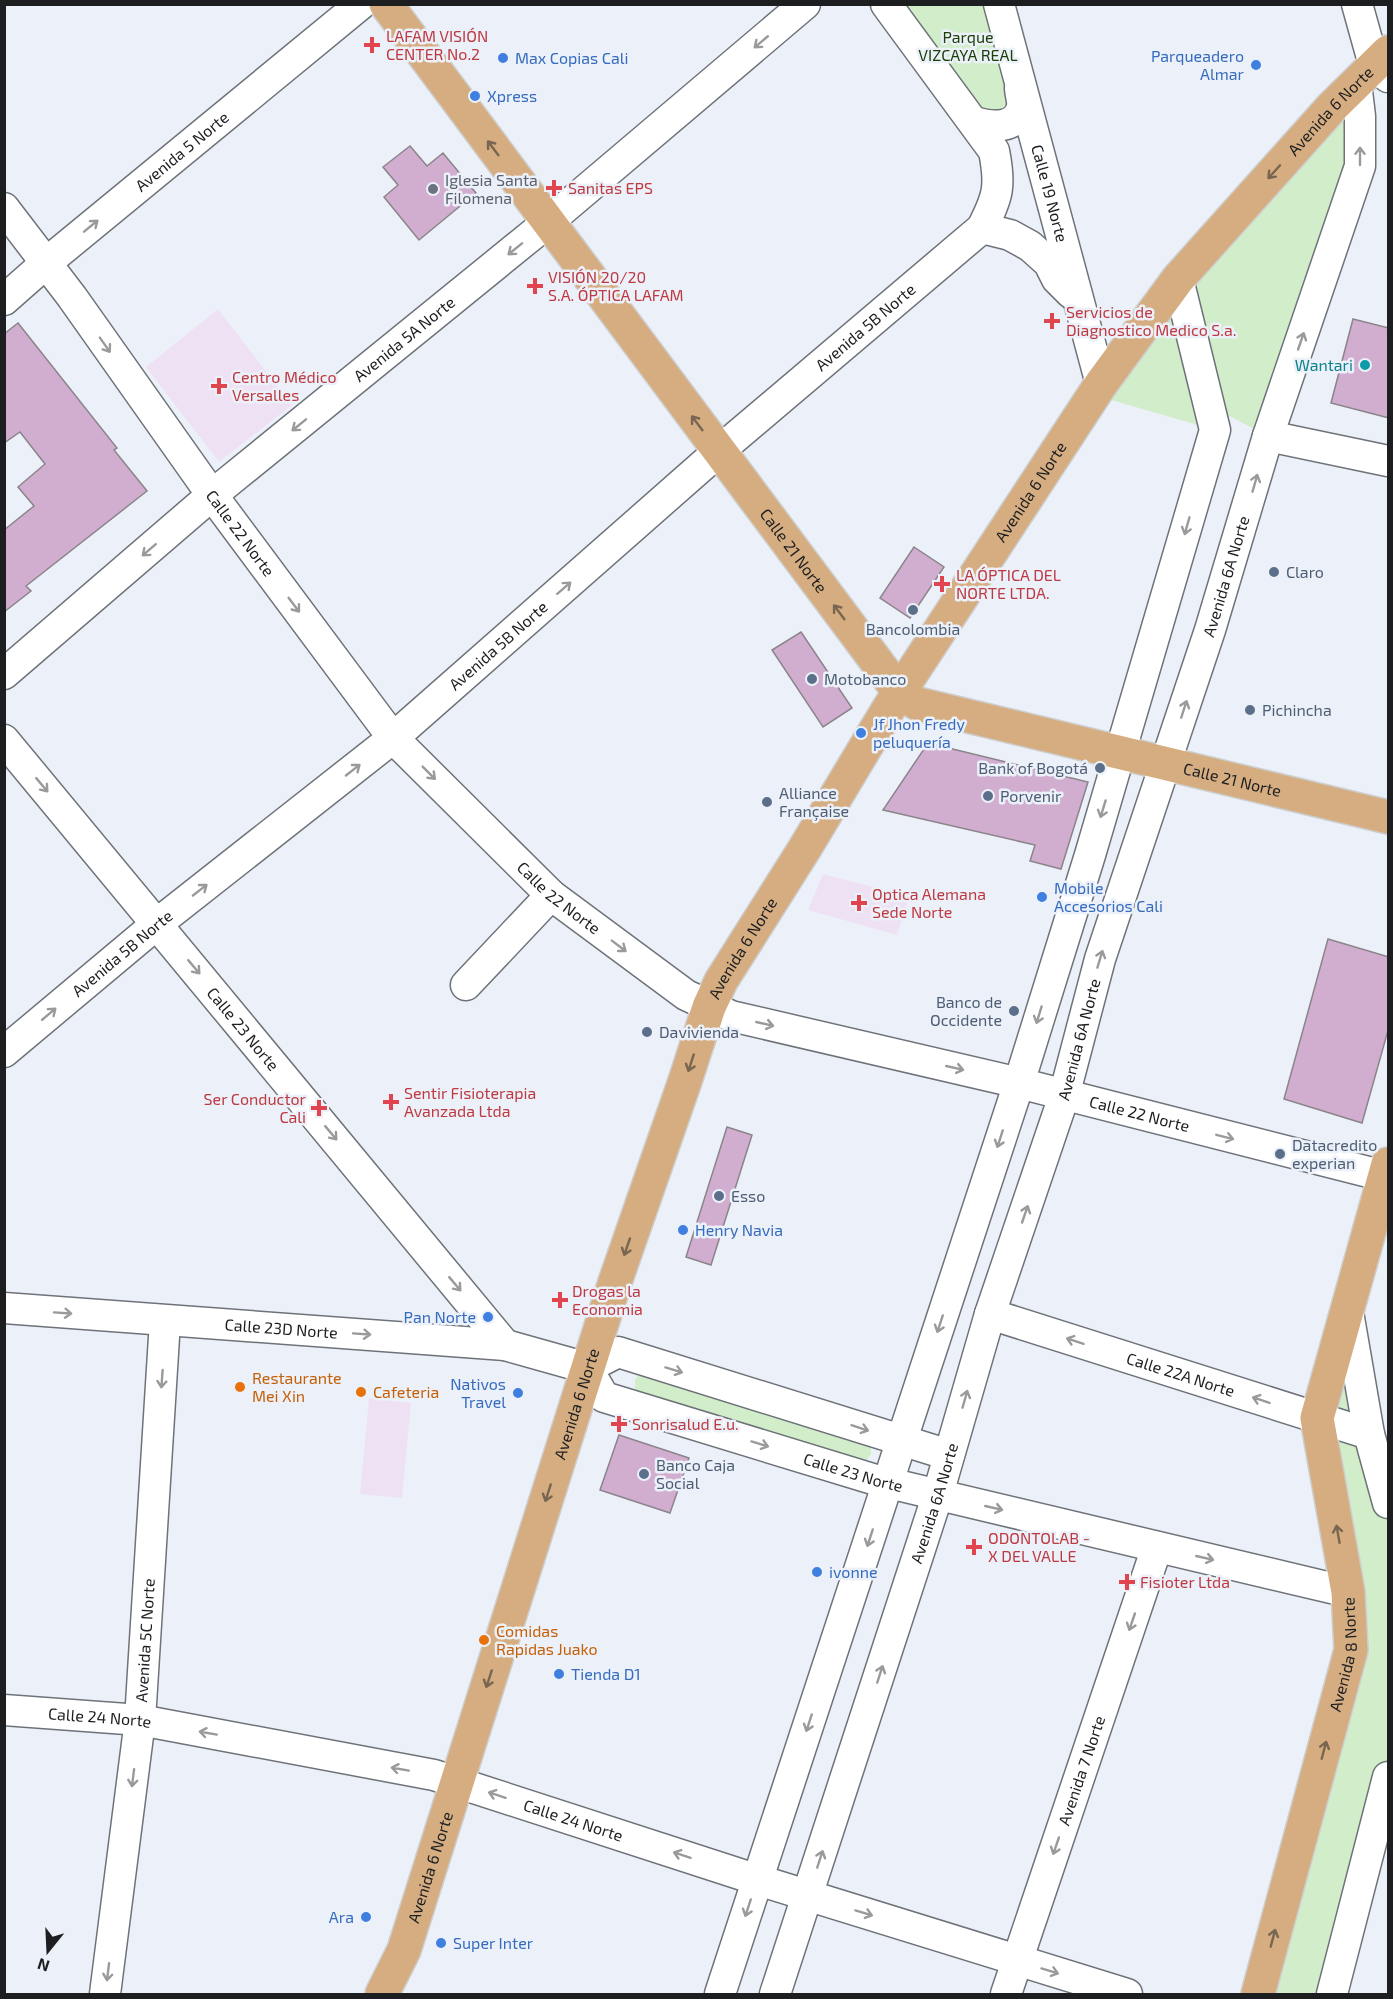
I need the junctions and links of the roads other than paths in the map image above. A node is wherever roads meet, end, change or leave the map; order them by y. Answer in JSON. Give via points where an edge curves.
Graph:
{"nodes":[{"id":1,"x":361,"y":4,"type":"edge"},
{"id":2,"x":386,"y":4,"type":"edge"},
{"id":3,"x":805,"y":4,"type":"edge"},
{"id":4,"x":886,"y":4,"type":"edge"},
{"id":5,"x":999,"y":4,"type":"edge"},
{"id":6,"x":1357,"y":4,"type":"edge"},
{"id":7,"x":1377,"y":69,"type":"edge"},
{"id":8,"x":1019,"y":85,"type":"junction"},
{"id":9,"x":974,"y":122,"type":"junction"},
{"id":10,"x":4,"y":208,"type":"edge"},
{"id":11,"x":548,"y":222,"type":"junction"},
{"id":12,"x":982,"y":228,"type":"junction"},
{"id":13,"x":46,"y":263,"type":"junction"},
{"id":14,"x":1178,"y":279,"type":"junction"},
{"id":15,"x":4,"y":300,"type":"edge"},
{"id":16,"x":1078,"y":300,"type":"junction"},
{"id":17,"x":1101,"y":384,"type":"junction"},
{"id":18,"x":1268,"y":436,"type":"junction"},
{"id":19,"x":719,"y":451,"type":"junction"},
{"id":20,"x":1389,"y":461,"type":"edge"},
{"id":21,"x":212,"y":495,"type":"junction"},
{"id":22,"x":4,"y":674,"type":"edge"},
{"id":23,"x":900,"y":693,"type":"junction"},
{"id":24,"x":393,"y":738,"type":"junction"},
{"id":25,"x":4,"y":740,"type":"edge"},
{"id":26,"x":1120,"y":753,"type":"junction"},
{"id":27,"x":1166,"y":764,"type":"junction"},
{"id":28,"x":1389,"y":818,"type":"edge"},
{"id":29,"x":551,"y":895,"type":"junction"},
{"id":30,"x":158,"y":923,"type":"junction"},
{"id":31,"x":466,"y":985,"type":"dead end"},
{"id":32,"x":709,"y":1008,"type":"junction"},
{"id":33,"x":4,"y":1052,"type":"edge"},
{"id":34,"x":1018,"y":1083,"type":"junction"},
{"id":35,"x":1064,"y":1096,"type":"junction"},
{"id":36,"x":1387,"y":1172,"type":"edge"},
{"id":37,"x":4,"y":1308,"type":"edge"},
{"id":38,"x":1348,"y":1312,"type":"junction"},
{"id":39,"x":990,"y":1314,"type":"junction"},
{"id":40,"x":165,"y":1321,"type":"junction"},
{"id":41,"x":505,"y":1345,"type":"junction"},
{"id":42,"x":587,"y":1368,"type":"junction"},
{"id":43,"x":1317,"y":1418,"type":"junction"},
{"id":44,"x":1369,"y":1434,"type":"junction"},
{"id":45,"x":901,"y":1441,"type":"junction"},
{"id":46,"x":949,"y":1455,"type":"junction"},
{"id":47,"x":888,"y":1482,"type":"junction"},
{"id":48,"x":938,"y":1494,"type":"junction"},
{"id":49,"x":1389,"y":1503,"type":"edge"},
{"id":50,"x":1157,"y":1547,"type":"junction"},
{"id":51,"x":1348,"y":1592,"type":"junction"},
{"id":52,"x":4,"y":1710,"type":"edge"},
{"id":53,"x":140,"y":1720,"type":"junction"},
{"id":54,"x":1389,"y":1777,"type":"edge"},
{"id":55,"x":457,"y":1782,"type":"junction"},
{"id":56,"x":758,"y":1880,"type":"junction"},
{"id":57,"x":808,"y":1895,"type":"junction"},
{"id":58,"x":1017,"y":1960,"type":"junction"},
{"id":59,"x":105,"y":1995,"type":"edge"},
{"id":60,"x":382,"y":1995,"type":"edge"},
{"id":61,"x":720,"y":1995,"type":"edge"},
{"id":62,"x":775,"y":1995,"type":"edge"},
{"id":63,"x":1006,"y":1995,"type":"edge"},
{"id":64,"x":1127,"y":1995,"type":"edge"},
{"id":65,"x":1258,"y":1995,"type":"edge"},
{"id":66,"x":1332,"y":1995,"type":"edge"}],
"edges":[{"from":13,"to":1,"type":"street","name":"Avenida 5 Norte","one_way":true},
{"from":11,"to":2,"type":"main road","name":"Calle 21 Norte","one_way":true},
{"from":3,"to":11,"type":"street","name":"Avenida 5A Norte","one_way":true},
{"from":4,"to":9,"type":"street"},
{"from":5,"to":8,"type":"street","name":"Calle 19 Norte"},
{"from":6,"to":7,"type":"street","name":"Avenida 6A Norte"},
{"from":7,"to":14,"type":"main road","name":"Avenida 6 Norte","one_way":true},
{"from":18,"to":7,"type":"street","name":"Avenida 6A Norte","one_way":true,"via":[[1360,166],[1360,116]]},
{"from":8,"to":9,"type":"street","via":[[1022,106],[1016,119],[990,127]]},
{"from":8,"to":16,"type":"street","name":"Calle 19 Norte"},
{"from":9,"to":12,"type":"street","name":"Avenida 5B Norte","via":[[994,151],[999,176],[995,202]]},
{"from":10,"to":13,"type":"street","name":"Calle 22 Norte"},
{"from":19,"to":11,"type":"main road","name":"Calle 21 Norte","one_way":true},
{"from":11,"to":21,"type":"street","name":"Avenida 5A Norte","one_way":true},
{"from":12,"to":16,"type":"street","via":[[1011,235],[1030,246]]},
{"from":12,"to":19,"type":"street","name":"Avenida 5B Norte"},
{"from":13,"to":15,"type":"street","name":"Avenida 5 Norte"},
{"from":13,"to":21,"type":"street","name":"Calle 22 Norte","one_way":true},
{"from":14,"to":17,"type":"main road","name":"Avenida 6 Norte"},
{"from":14,"to":26,"type":"street","one_way":true,"via":[[1215,430]]},
{"from":16,"to":17,"type":"street","name":"Calle 19 Norte"},
{"from":17,"to":23,"type":"main road","name":"Avenida 6 Norte"},
{"from":18,"to":20,"type":"street"},
{"from":27,"to":18,"type":"street","name":"Avenida 6A Norte","one_way":true},
{"from":23,"to":19,"type":"main road","name":"Calle 21 Norte","one_way":true},
{"from":24,"to":19,"type":"street","name":"Avenida 5B Norte","one_way":true},
{"from":21,"to":22,"type":"street","name":"Avenida 5A Norte","one_way":true},
{"from":21,"to":24,"type":"street","name":"Calle 22 Norte","one_way":true},
{"from":23,"to":26,"type":"main road","name":"Calle 21 Norte","via":[[918,704]]},
{"from":23,"to":32,"type":"main road","name":"Avenida 6 Norte","via":[[721,981]]},
{"from":24,"to":29,"type":"street","name":"Calle 22 Norte","one_way":true},
{"from":30,"to":24,"type":"street","name":"Avenida 5B Norte","one_way":true},
{"from":25,"to":30,"type":"street","name":"Calle 23 Norte","one_way":true},
{"from":26,"to":27,"type":"main road","name":"Calle 21 Norte"},
{"from":26,"to":34,"type":"street","one_way":true},
{"from":27,"to":28,"type":"main road","name":"Calle 21 Norte"},
{"from":35,"to":27,"type":"street","name":"Avenida 6A Norte","one_way":true,"via":[[1100,959]]},
{"from":29,"to":31,"type":"street"},
{"from":29,"to":32,"type":"street","name":"Calle 22 Norte","one_way":true},
{"from":33,"to":30,"type":"street","name":"Avenida 5B Norte","one_way":true},
{"from":30,"to":41,"type":"street","name":"Calle 23 Norte","one_way":true},
{"from":32,"to":34,"type":"street","name":"Calle 22 Norte","one_way":true},
{"from":32,"to":42,"type":"main road","name":"Avenida 6 Norte","one_way":true},
{"from":34,"to":35,"type":"street","name":"Calle 22 Norte"},
{"from":34,"to":45,"type":"street","one_way":true},
{"from":35,"to":36,"type":"street","name":"Calle 22 Norte","one_way":true},
{"from":39,"to":35,"type":"street","name":"Avenida 6A Norte","one_way":true},
{"from":36,"to":38,"type":"main road","name":"Avenida 8 Norte"},
{"from":37,"to":40,"type":"street","name":"Calle 23D Norte","one_way":true},
{"from":38,"to":43,"type":"main road","name":"Avenida 8 Norte"},
{"from":38,"to":44,"type":"street","name":"Avenida 8 Norte"},
{"from":43,"to":39,"type":"street","name":"Calle 22A Norte","one_way":true},
{"from":46,"to":39,"type":"street","name":"Avenida 6A Norte","one_way":true},
{"from":40,"to":41,"type":"street","name":"Calle 23D Norte","one_way":true},
{"from":40,"to":53,"type":"street","name":"Avenida 5C Norte","one_way":true},
{"from":41,"to":42,"type":"street","name":"Calle 23D Norte"},
{"from":42,"to":45,"type":"street","one_way":true,"via":[[618,1352]]},
{"from":42,"to":47,"type":"street","name":"Calle 23 Norte","one_way":true,"via":[[604,1397]]},
{"from":42,"to":55,"type":"main road","name":"Avenida 6 Norte","one_way":true},
{"from":43,"to":44,"type":"street","name":"Calle 22A Norte"},
{"from":51,"to":43,"type":"main road","name":"Avenida 8 Norte","one_way":true},
{"from":44,"to":49,"type":"street","name":"Avenida 8 Norte"},
{"from":45,"to":46,"type":"street"},
{"from":45,"to":47,"type":"street"},
{"from":46,"to":48,"type":"street","name":"Avenida 6A Norte"},
{"from":47,"to":48,"type":"street","name":"Calle 23 Norte"},
{"from":47,"to":56,"type":"street","one_way":true},
{"from":48,"to":50,"type":"street","name":"Calle 23 Norte","one_way":true},
{"from":57,"to":48,"type":"street","name":"Avenida 6A Norte","one_way":true},
{"from":50,"to":51,"type":"street","name":"Calle 23 Norte","one_way":true},
{"from":50,"to":58,"type":"street","name":"Avenida 7 Norte","one_way":true},
{"from":65,"to":51,"type":"main road","name":"Avenida 8 Norte","one_way":true,"via":[[1352,1650]]},
{"from":52,"to":53,"type":"street","name":"Calle 24 Norte"},
{"from":55,"to":53,"type":"street","name":"Calle 24 Norte","one_way":true},
{"from":53,"to":59,"type":"street","name":"Avenida 5C Norte","one_way":true},
{"from":54,"to":66,"type":"street"},
{"from":56,"to":55,"type":"street","name":"Calle 24 Norte","one_way":true},
{"from":55,"to":60,"type":"main road","name":"Avenida 6 Norte","via":[[404,1950]]},
{"from":56,"to":57,"type":"street","name":"Calle 24 Norte"},
{"from":56,"to":61,"type":"street","one_way":true},
{"from":57,"to":58,"type":"street","name":"Calle 24 Norte","one_way":true},
{"from":57,"to":62,"type":"street","name":"Avenida 6A Norte"},
{"from":58,"to":63,"type":"street","name":"Avenida 7 Norte"},
{"from":58,"to":64,"type":"street","name":"Calle 24 Norte","one_way":true}]}
